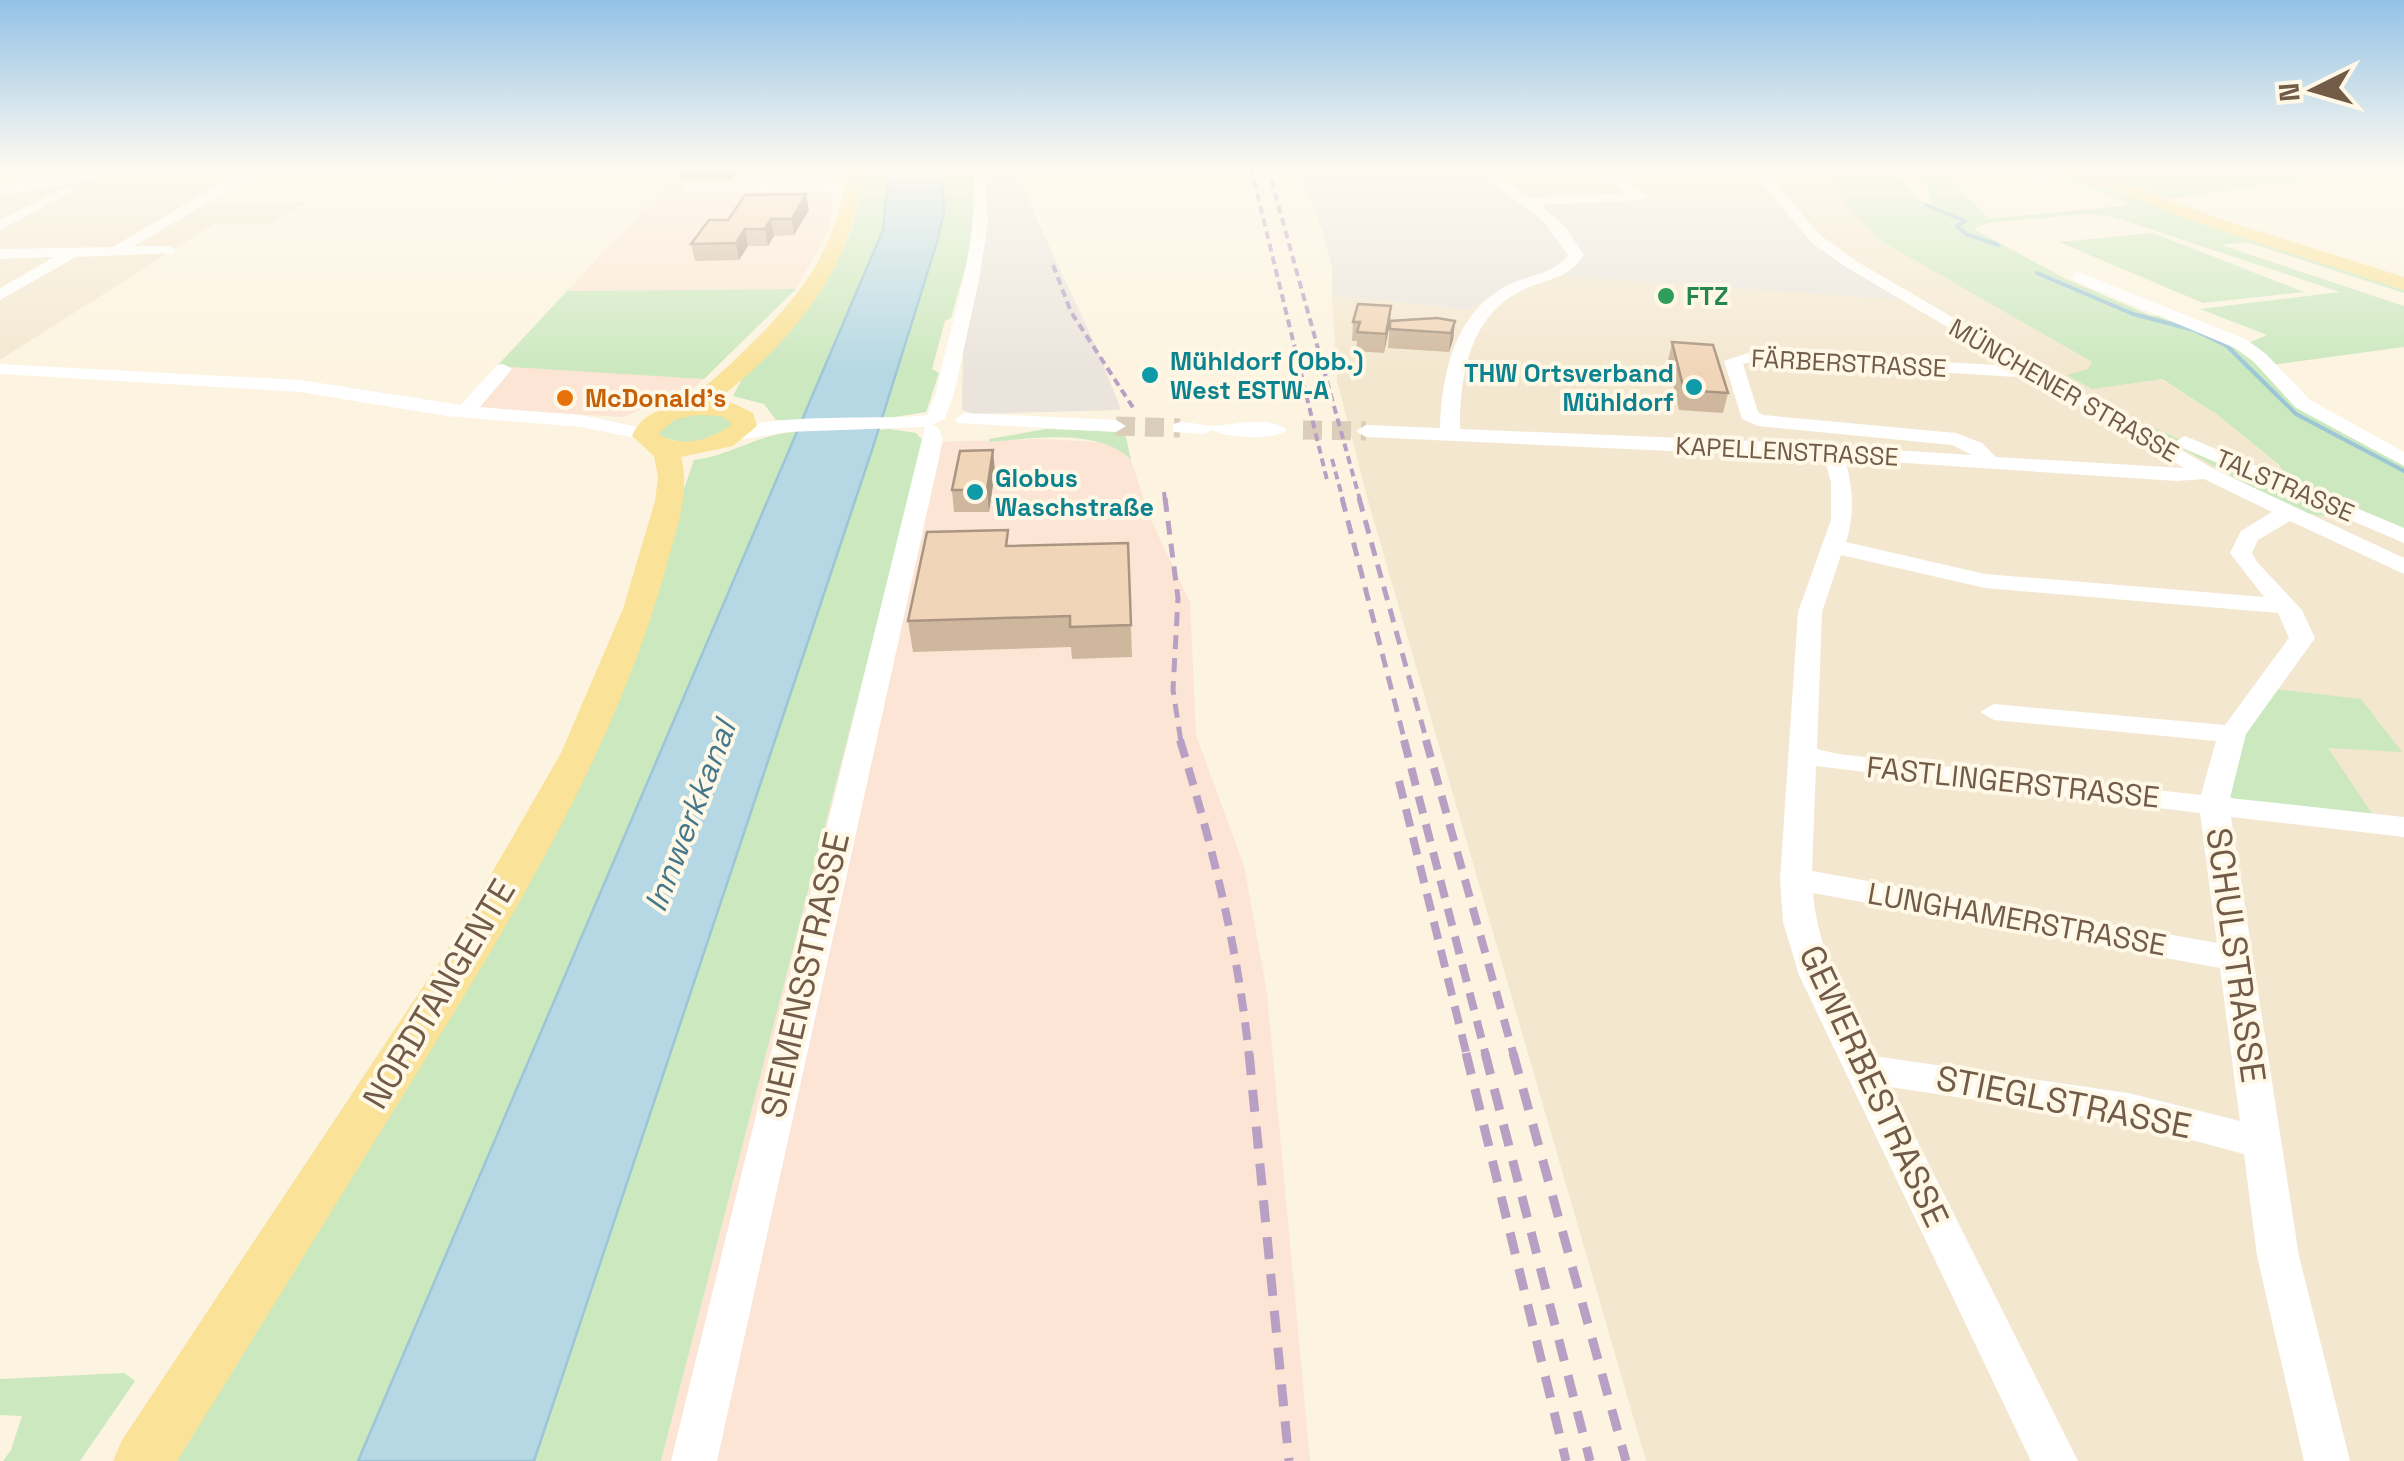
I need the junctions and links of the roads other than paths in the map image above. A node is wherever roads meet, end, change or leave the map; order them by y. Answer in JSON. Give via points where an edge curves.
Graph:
{"nodes":[{"id":1,"x":141,"y":236,"type":"edge"},
{"id":2,"x":843,"y":236,"type":"edge"},
{"id":3,"x":980,"y":236,"type":"edge"},
{"id":4,"x":1564,"y":236,"type":"edge"},
{"id":5,"x":1815,"y":236,"type":"edge"},
{"id":6,"x":2257,"y":236,"type":"edge"},
{"id":7,"x":169,"y":250,"type":"dead end"},
{"id":8,"x":116,"y":251,"type":"junction"},
{"id":9,"x":73,"y":252,"type":"junction"},
{"id":10,"x":0,"y":254,"type":"edge"},
{"id":11,"x":2080,"y":277,"type":"dead end"},
{"id":12,"x":2404,"y":284,"type":"edge"},
{"id":13,"x":46,"y":294,"type":"dead end"},
{"id":14,"x":1,"y":295,"type":"edge"},
{"id":15,"x":2006,"y":355,"type":"junction"},
{"id":16,"x":0,"y":370,"type":"edge"},
{"id":17,"x":504,"y":370,"type":"dead end"},
{"id":18,"x":2034,"y":372,"type":"junction"},
{"id":19,"x":734,"y":375,"type":"junction"},
{"id":20,"x":945,"y":393,"type":"junction"},
{"id":21,"x":689,"y":409,"type":"junction"},
{"id":22,"x":466,"y":412,"type":"junction"},
{"id":23,"x":736,"y":420,"type":"junction"},
{"id":24,"x":931,"y":424,"type":"junction"},
{"id":25,"x":961,"y":424,"type":"junction"},
{"id":26,"x":1116,"y":426,"type":"tunnel mouth"},
{"id":27,"x":1180,"y":428,"type":"tunnel mouth"},
{"id":28,"x":1291,"y":430,"type":"tunnel mouth"},
{"id":29,"x":1366,"y":431,"type":"tunnel mouth"},
{"id":30,"x":656,"y":433,"type":"junction"},
{"id":31,"x":1450,"y":434,"type":"junction"},
{"id":32,"x":704,"y":446,"type":"junction"},
{"id":33,"x":1833,"y":453,"type":"junction"},
{"id":34,"x":2404,"y":460,"type":"edge"},
{"id":35,"x":1990,"y":463,"type":"junction"},
{"id":36,"x":2207,"y":473,"type":"junction"},
{"id":37,"x":920,"y":491,"type":"junction"},
{"id":38,"x":669,"y":495,"type":"junction"},
{"id":39,"x":2287,"y":513,"type":"junction"},
{"id":40,"x":2404,"y":536,"type":"edge"},
{"id":41,"x":1834,"y":546,"type":"junction"},
{"id":42,"x":2404,"y":567,"type":"edge"},
{"id":43,"x":2283,"y":606,"type":"junction"},
{"id":44,"x":1994,"y":712,"type":"dead end"},
{"id":45,"x":2232,"y":734,"type":"junction"},
{"id":46,"x":1802,"y":754,"type":"junction"},
{"id":47,"x":2214,"y":805,"type":"junction"},
{"id":48,"x":2404,"y":827,"type":"edge"},
{"id":49,"x":1796,"y":880,"type":"junction"},
{"id":50,"x":2238,"y":959,"type":"junction"},
{"id":51,"x":1864,"y":1070,"type":"junction"},
{"id":52,"x":2263,"y":1143,"type":"junction"},
{"id":53,"x":143,"y":1461,"type":"edge"},
{"id":54,"x":694,"y":1461,"type":"edge"},
{"id":55,"x":2055,"y":1461,"type":"edge"},
{"id":56,"x":2327,"y":1461,"type":"edge"}],
"edges":[{"from":1,"to":8,"type":"street"},
{"from":2,"to":19,"type":"main road","via":[[810,298]]},
{"from":3,"to":20,"type":"street","name":"SIEMENSSTRASSE"},
{"from":4,"to":31,"type":"street","via":[[1576,255],[1567,268],[1499,295],[1471,322]]},
{"from":5,"to":15,"type":"street","name":"MÜNCHENER STRASSE"},
{"from":6,"to":12,"type":"main road"},
{"from":7,"to":8,"type":"street"},
{"from":8,"to":9,"type":"street"},
{"from":9,"to":10,"type":"street"},
{"from":9,"to":14,"type":"street"},
{"from":11,"to":34,"type":"street","via":[[2248,348],[2303,404]]},
{"from":13,"to":14,"type":"street"},
{"from":15,"to":18,"type":"street","name":"MÜNCHENER STRASSE"},
{"from":15,"to":40,"type":"street","name":"TALSTRASSE","via":[[2026,358],[2196,447]]},
{"from":16,"to":22,"type":"street","via":[[300,386]]},
{"from":17,"to":22,"type":"street"},
{"from":18,"to":35,"type":"street","name":"FÄRBERSTRASSE","via":[[1748,356],[1733,361],[1749,414],[1758,420],[1956,439]]},
{"from":18,"to":36,"type":"street","name":"MÜNCHENER STRASSE"},
{"from":19,"to":21,"type":"main road"},
{"from":19,"to":23,"type":"main road","via":[[725,398]]},
{"from":20,"to":24,"type":"street","name":"SIEMENSSTRASSE"},
{"from":20,"to":25,"type":"street"},
{"from":21,"to":23,"type":"main road"},
{"from":21,"to":30,"type":"main road"},
{"from":22,"to":30,"type":"street"},
{"from":23,"to":24,"type":"street"},
{"from":23,"to":32,"type":"main road"},
{"from":24,"to":25,"type":"street"},
{"from":24,"to":37,"type":"street","name":"SIEMENSSTRASSE"},
{"from":25,"to":26,"type":"street"},
{"from":25,"to":37,"type":"street","name":"SIEMENSSTRASSE"},
{"from":27,"to":28,"type":"street"},
{"from":29,"to":31,"type":"street","name":"KAPELLENSTRASSE"},
{"from":30,"to":32,"type":"main road"},
{"from":30,"to":38,"type":"main road","name":"NORDTANGENTE","via":[[670,460]]},
{"from":31,"to":33,"type":"street","name":"KAPELLENSTRASSE"},
{"from":32,"to":38,"type":"main road","name":"NORDTANGENTE"},
{"from":33,"to":35,"type":"street","name":"KAPELLENSTRASSE"},
{"from":33,"to":41,"type":"street","name":"GEWERBESTRASSE","via":[[1843,495]]},
{"from":35,"to":36,"type":"street","name":"KAPELLENSTRASSE"},
{"from":36,"to":39,"type":"street","name":"MÜNCHENER STRASSE"},
{"from":37,"to":54,"type":"street","name":"SIEMENSSTRASSE"},
{"from":38,"to":53,"type":"main road","name":"NORDTANGENTE","via":[[630,635],[560,786],[474,942]]},
{"from":39,"to":42,"type":"street","name":"MÜNCHENER STRASSE"},
{"from":39,"to":43,"type":"street","name":"SCHULSTRASSE","via":[[2249,536],[2242,554]]},
{"from":41,"to":43,"type":"street","via":[[1995,582]]},
{"from":41,"to":46,"type":"street","name":"GEWERBESTRASSE","via":[[1810,612]]},
{"from":43,"to":45,"type":"street","name":"SCHULSTRASSE","via":[[2302,638]]},
{"from":44,"to":45,"type":"street"},
{"from":45,"to":47,"type":"street","name":"SCHULSTRASSE"},
{"from":46,"to":47,"type":"street","name":"FASTLINGERSTRASSE"},
{"from":46,"to":49,"type":"street","name":"GEWERBESTRASSE"},
{"from":47,"to":48,"type":"street","name":"FASTLINGERSTRASSE"},
{"from":47,"to":50,"type":"street","name":"SCHULSTRASSE"},
{"from":49,"to":50,"type":"street","name":"LUNGHAMERSTRASSE"},
{"from":49,"to":51,"type":"street","name":"GEWERBESTRASSE","via":[[1804,945]]},
{"from":50,"to":52,"type":"street","name":"SCHULSTRASSE"},
{"from":51,"to":52,"type":"street","name":"STIEGLSTRASSE","via":[[2128,1108]]},
{"from":51,"to":55,"type":"street","name":"GEWERBESTRASSE"},
{"from":52,"to":56,"type":"street","name":"SCHULSTRASSE","via":[[2278,1256]]}]}
